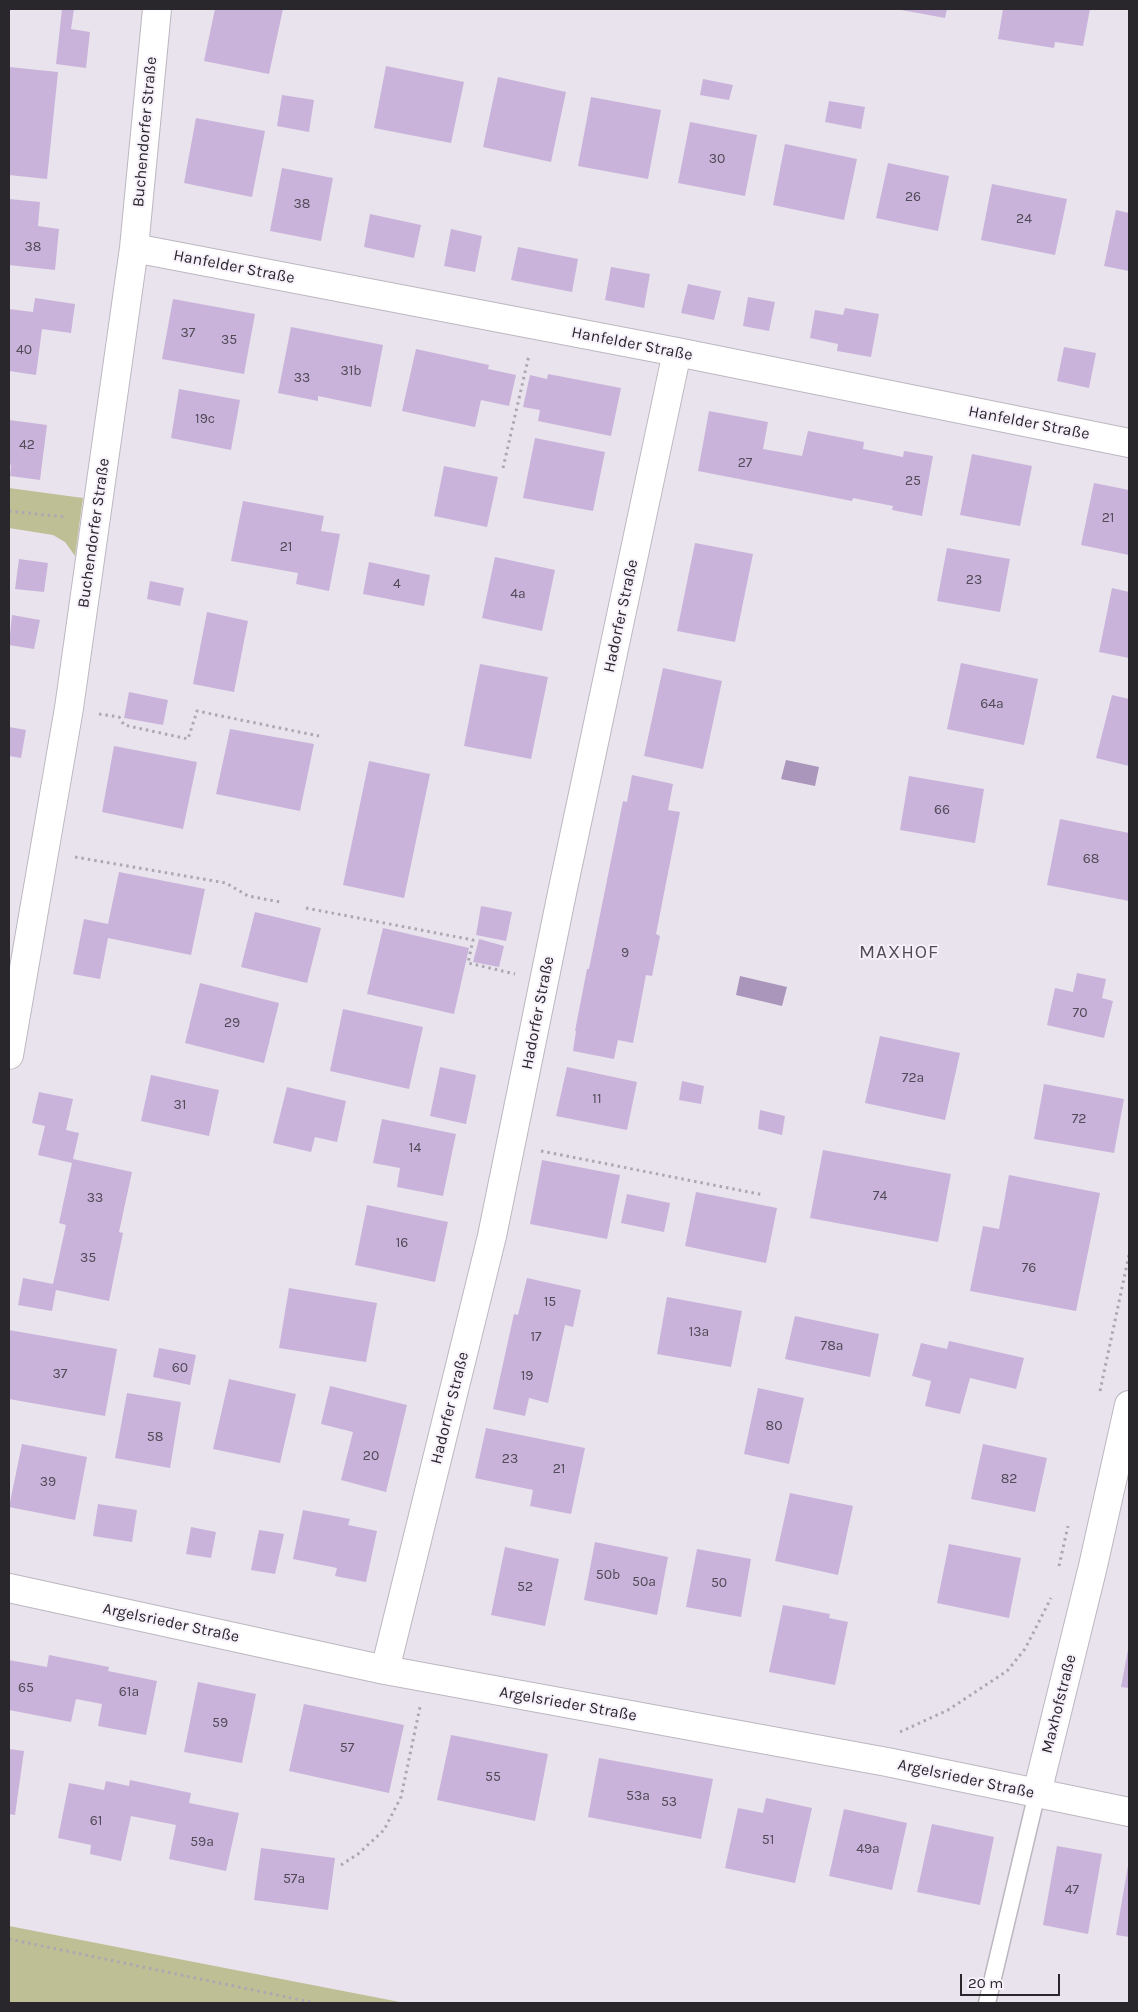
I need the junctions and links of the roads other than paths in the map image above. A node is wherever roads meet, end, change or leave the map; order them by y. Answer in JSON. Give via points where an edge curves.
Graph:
{"nodes":[{"id":1,"x":157,"y":9,"type":"edge"},
{"id":2,"x":134,"y":248,"type":"junction"},
{"id":3,"x":677,"y":352,"type":"junction"},
{"id":4,"x":1129,"y":443,"type":"edge"},
{"id":5,"x":9,"y":1055,"type":"edge"},
{"id":6,"x":1129,"y":1404,"type":"edge"},
{"id":7,"x":9,"y":1588,"type":"edge"},
{"id":8,"x":385,"y":1670,"type":"junction"},
{"id":9,"x":1038,"y":1793,"type":"junction"},
{"id":10,"x":1129,"y":1812,"type":"edge"},
{"id":11,"x":988,"y":2003,"type":"edge"}],
"edges":[{"from":1,"to":2,"type":"street","name":"Buchendorfer Straße"},
{"from":2,"to":3,"type":"street","name":"Hanfelder Straße"},
{"from":2,"to":5,"type":"street","name":"Buchendorfer Straße","via":[[69,708]]},
{"from":3,"to":4,"type":"street","name":"Hanfelder Straße"},
{"from":3,"to":8,"type":"street","name":"Hadorfer Straße","via":[[490,1246]]},
{"from":6,"to":9,"type":"street","name":"Maxhofstraße"},
{"from":7,"to":8,"type":"street","name":"Argelsrieder Straße"},
{"from":8,"to":9,"type":"street","name":"Argelsrieder Straße","via":[[888,1762]]},
{"from":9,"to":10,"type":"street","name":"Argelsrieder Straße"},
{"from":9,"to":11,"type":"lane","name":"Maxhofstraße"}]}
